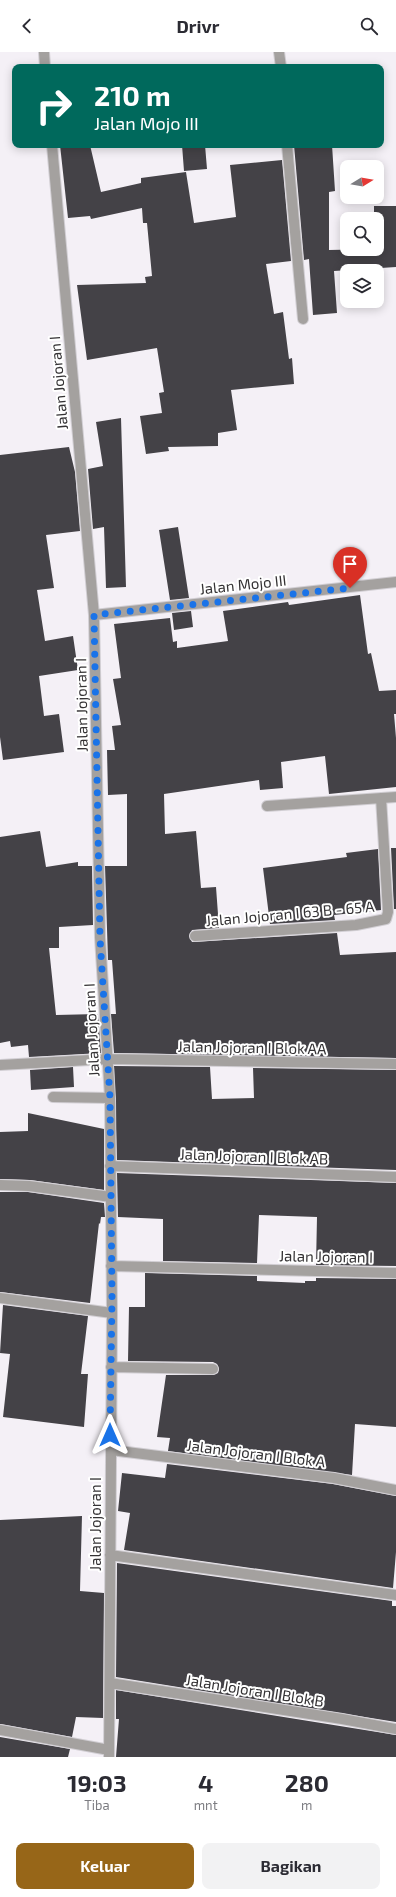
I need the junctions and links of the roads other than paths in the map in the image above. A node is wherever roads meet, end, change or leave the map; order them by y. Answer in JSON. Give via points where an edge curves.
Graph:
{"nodes":[{"id":1,"x":44,"y":52,"type":"edge"},
{"id":2,"x":279,"y":52,"type":"edge"},
{"id":3,"x":45,"y":64,"type":"edge"},
{"id":4,"x":280,"y":64,"type":"edge"},
{"id":5,"x":52,"y":148,"type":"edge"},
{"id":6,"x":288,"y":148,"type":"edge"},
{"id":7,"x":303,"y":319,"type":"dead end"},
{"id":8,"x":396,"y":582,"type":"edge"},
{"id":9,"x":94,"y":615,"type":"junction"},
{"id":10,"x":396,"y":797,"type":"edge"},
{"id":11,"x":381,"y":798,"type":"junction"},
{"id":12,"x":267,"y":806,"type":"dead end"},
{"id":13,"x":195,"y":936,"type":"dead end"},
{"id":14,"x":108,"y":1059,"type":"junction"},
{"id":15,"x":396,"y":1064,"type":"edge"},
{"id":16,"x":0,"y":1065,"type":"edge"},
{"id":17,"x":53,"y":1097,"type":"dead end"},
{"id":18,"x":110,"y":1098,"type":"junction"},
{"id":19,"x":110,"y":1166,"type":"junction"},
{"id":20,"x":396,"y":1177,"type":"edge"},
{"id":21,"x":0,"y":1184,"type":"edge"},
{"id":22,"x":111,"y":1197,"type":"junction"},
{"id":23,"x":111,"y":1266,"type":"junction"},
{"id":24,"x":396,"y":1273,"type":"edge"},
{"id":25,"x":0,"y":1298,"type":"edge"},
{"id":26,"x":112,"y":1313,"type":"junction"},
{"id":27,"x":111,"y":1367,"type":"junction"},
{"id":28,"x":213,"y":1369,"type":"dead end"},
{"id":29,"x":111,"y":1450,"type":"junction"},
{"id":30,"x":396,"y":1490,"type":"edge"},
{"id":31,"x":110,"y":1555,"type":"junction"},
{"id":32,"x":396,"y":1595,"type":"edge"},
{"id":33,"x":110,"y":1683,"type":"junction"},
{"id":34,"x":396,"y":1729,"type":"edge"},
{"id":35,"x":0,"y":1730,"type":"edge"},
{"id":36,"x":109,"y":1753,"type":"edge"}],
"edges":[{"from":1,"to":3,"type":"street"},
{"from":2,"to":4,"type":"street"},
{"from":5,"to":9,"type":"street","name":"Jalan Jojoran I"},
{"from":6,"to":7,"type":"street"},
{"from":8,"to":9,"type":"street","name":"Jalan Mojo III"},
{"from":9,"to":14,"type":"street","name":"Jalan Jojoran I","via":[[100,938]]},
{"from":10,"to":11,"type":"street"},
{"from":11,"to":12,"type":"street"},
{"from":11,"to":13,"type":"street","name":"Jalan Jojoran I 63 B - 65 A","via":[[388,912],[386,919],[356,925]]},
{"from":14,"to":15,"type":"street","name":"Jalan Jojoran I Blok AA"},
{"from":14,"to":16,"type":"street","name":"Jalan Jojoran I Blok AA"},
{"from":14,"to":18,"type":"street","name":"Jalan Jojoran I"},
{"from":17,"to":18,"type":"street"},
{"from":18,"to":19,"type":"street","name":"Jalan Jojoran I"},
{"from":19,"to":20,"type":"street","name":"Jalan Jojoran I Blok AB"},
{"from":19,"to":22,"type":"street","name":"Jalan Jojoran I"},
{"from":21,"to":22,"type":"street"},
{"from":22,"to":23,"type":"street","name":"Jalan Jojoran I"},
{"from":23,"to":24,"type":"street","name":"Jalan Jojoran I"},
{"from":23,"to":26,"type":"street","name":"Jalan Jojoran I"},
{"from":25,"to":26,"type":"street"},
{"from":26,"to":27,"type":"street","name":"Jalan Jojoran I"},
{"from":27,"to":28,"type":"street"},
{"from":27,"to":29,"type":"street","name":"Jalan Jojoran I"},
{"from":29,"to":30,"type":"street","name":"Jalan Jojoran I Blok A","via":[[334,1478]]},
{"from":29,"to":31,"type":"street","name":"Jalan Jojoran I"},
{"from":31,"to":32,"type":"street"},
{"from":31,"to":33,"type":"street","name":"Jalan Jojoran I"},
{"from":33,"to":34,"type":"street","name":"Jalan Jojoran I Blok B"},
{"from":33,"to":36,"type":"street","name":"Jalan Jojoran I"},
{"from":35,"to":36,"type":"street"}]}
